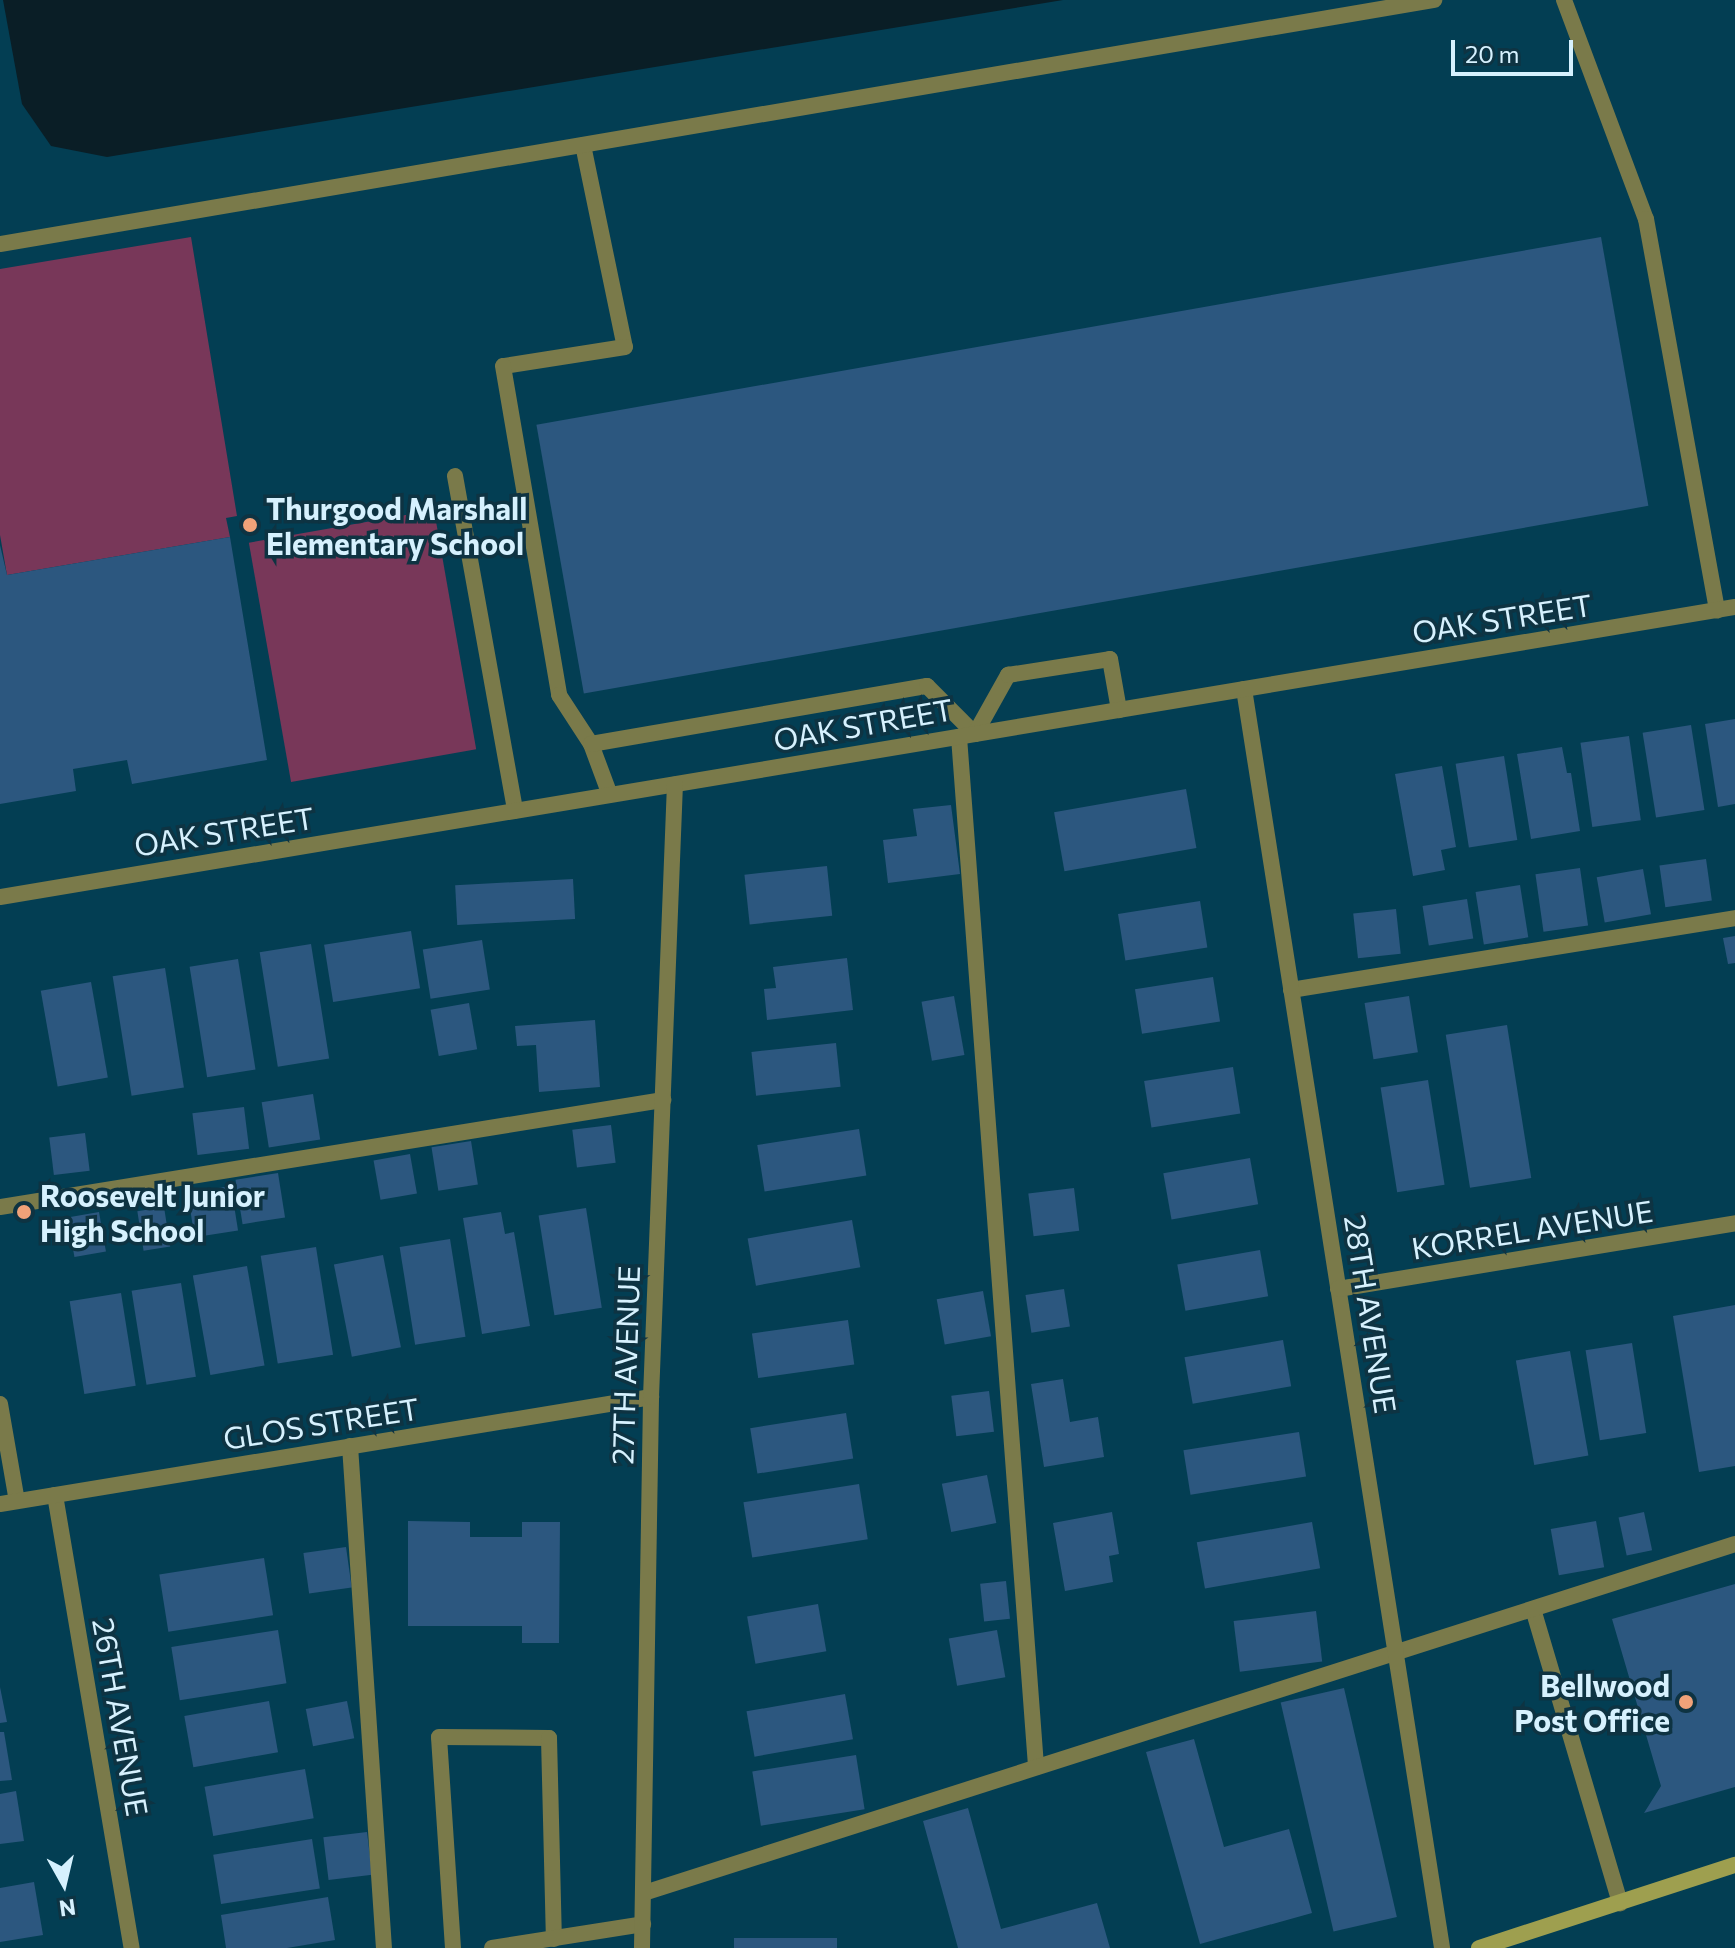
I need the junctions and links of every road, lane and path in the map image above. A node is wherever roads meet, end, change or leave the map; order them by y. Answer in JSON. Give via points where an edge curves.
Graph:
{"nodes":[{"id":1,"x":1434,"y":0,"type":"edge"},
{"id":2,"x":1564,"y":0,"type":"edge"},
{"id":3,"x":583,"y":145,"type":"junction"},
{"id":4,"x":0,"y":244,"type":"edge"},
{"id":5,"x":455,"y":476,"type":"dead end"},
{"id":6,"x":1735,"y":607,"type":"edge"},
{"id":7,"x":1717,"y":611,"type":"junction"},
{"id":8,"x":1244,"y":689,"type":"junction"},
{"id":9,"x":1119,"y":710,"type":"junction"},
{"id":10,"x":967,"y":736,"type":"junction"},
{"id":11,"x":591,"y":744,"type":"junction"},
{"id":12,"x":675,"y":784,"type":"junction"},
{"id":13,"x":610,"y":795,"type":"junction"},
{"id":14,"x":515,"y":811,"type":"junction"},
{"id":15,"x":0,"y":897,"type":"edge"},
{"id":16,"x":1735,"y":918,"type":"edge"},
{"id":17,"x":1291,"y":990,"type":"junction"},
{"id":18,"x":663,"y":1100,"type":"junction"},
{"id":19,"x":0,"y":1207,"type":"edge"},
{"id":20,"x":1735,"y":1223,"type":"edge"},
{"id":21,"x":1338,"y":1289,"type":"junction"},
{"id":22,"x":651,"y":1397,"type":"junction"},
{"id":23,"x":0,"y":1404,"type":"edge"},
{"id":24,"x":350,"y":1446,"type":"junction"},
{"id":25,"x":55,"y":1495,"type":"junction"},
{"id":26,"x":17,"y":1501,"type":"junction"},
{"id":27,"x":0,"y":1504,"type":"edge"},
{"id":28,"x":1735,"y":1544,"type":"edge"},
{"id":29,"x":1533,"y":1609,"type":"junction"},
{"id":30,"x":1396,"y":1653,"type":"junction"},
{"id":31,"x":1036,"y":1767,"type":"junction"},
{"id":32,"x":1735,"y":1865,"type":"edge"},
{"id":33,"x":644,"y":1893,"type":"junction"},
{"id":34,"x":1620,"y":1903,"type":"junction"},
{"id":35,"x":643,"y":1924,"type":"junction"},
{"id":36,"x":554,"y":1939,"type":"junction"},
{"id":37,"x":132,"y":1948,"type":"edge"},
{"id":38,"x":384,"y":1948,"type":"edge"},
{"id":39,"x":453,"y":1948,"type":"edge"},
{"id":40,"x":492,"y":1948,"type":"edge"},
{"id":41,"x":642,"y":1948,"type":"edge"},
{"id":42,"x":1442,"y":1948,"type":"edge"},
{"id":43,"x":1479,"y":1948,"type":"edge"}],
"edges":[{"from":1,"to":3,"type":"street"},
{"from":2,"to":7,"type":"street","via":[[1646,219]]},
{"from":3,"to":4,"type":"street"},
{"from":3,"to":11,"type":"street","via":[[625,347],[503,366],[559,695]]},
{"from":5,"to":14,"type":"street"},
{"from":6,"to":7,"type":"street","name":"OAK STREET"},
{"from":7,"to":8,"type":"street","name":"OAK STREET"},
{"from":8,"to":9,"type":"street","name":"OAK STREET"},
{"from":8,"to":17,"type":"street","name":"28TH AVENUE"},
{"from":9,"to":10,"type":"street","name":"OAK STREET"},
{"from":9,"to":10,"type":"street","via":[[1110,659],[1008,675]]},
{"from":10,"to":11,"type":"street","via":[[927,686]]},
{"from":10,"to":12,"type":"street","name":"OAK STREET"},
{"from":10,"to":31,"type":"street"},
{"from":11,"to":13,"type":"street"},
{"from":12,"to":13,"type":"street","name":"OAK STREET"},
{"from":12,"to":18,"type":"street","name":"27TH AVENUE"},
{"from":13,"to":14,"type":"street","name":"OAK STREET"},
{"from":14,"to":15,"type":"street","name":"OAK STREET"},
{"from":16,"to":17,"type":"street"},
{"from":17,"to":21,"type":"street","name":"28TH AVENUE"},
{"from":18,"to":19,"type":"street"},
{"from":18,"to":22,"type":"street","name":"27TH AVENUE"},
{"from":20,"to":21,"type":"street","name":"KORREL AVENUE"},
{"from":21,"to":30,"type":"street","name":"28TH AVENUE"},
{"from":22,"to":24,"type":"street","name":"GLOS STREET"},
{"from":22,"to":33,"type":"street","name":"27TH AVENUE"},
{"from":23,"to":26,"type":"street"},
{"from":24,"to":25,"type":"street","name":"GLOS STREET"},
{"from":24,"to":38,"type":"street"},
{"from":25,"to":26,"type":"street","name":"GLOS STREET"},
{"from":25,"to":37,"type":"street","name":"26TH AVENUE"},
{"from":26,"to":27,"type":"street","name":"GLOS STREET"},
{"from":28,"to":29,"type":"street"},
{"from":29,"to":30,"type":"street"},
{"from":29,"to":34,"type":"street"},
{"from":30,"to":31,"type":"street"},
{"from":30,"to":42,"type":"street","name":"28TH AVENUE"},
{"from":31,"to":33,"type":"street"},
{"from":32,"to":34,"type":"main road"},
{"from":33,"to":35,"type":"street","name":"27TH AVENUE"},
{"from":34,"to":43,"type":"main road"},
{"from":35,"to":36,"type":"street"},
{"from":35,"to":41,"type":"street","name":"27TH AVENUE"},
{"from":36,"to":39,"type":"street","via":[[549,1738],[439,1737]]},
{"from":36,"to":40,"type":"street"}]}
